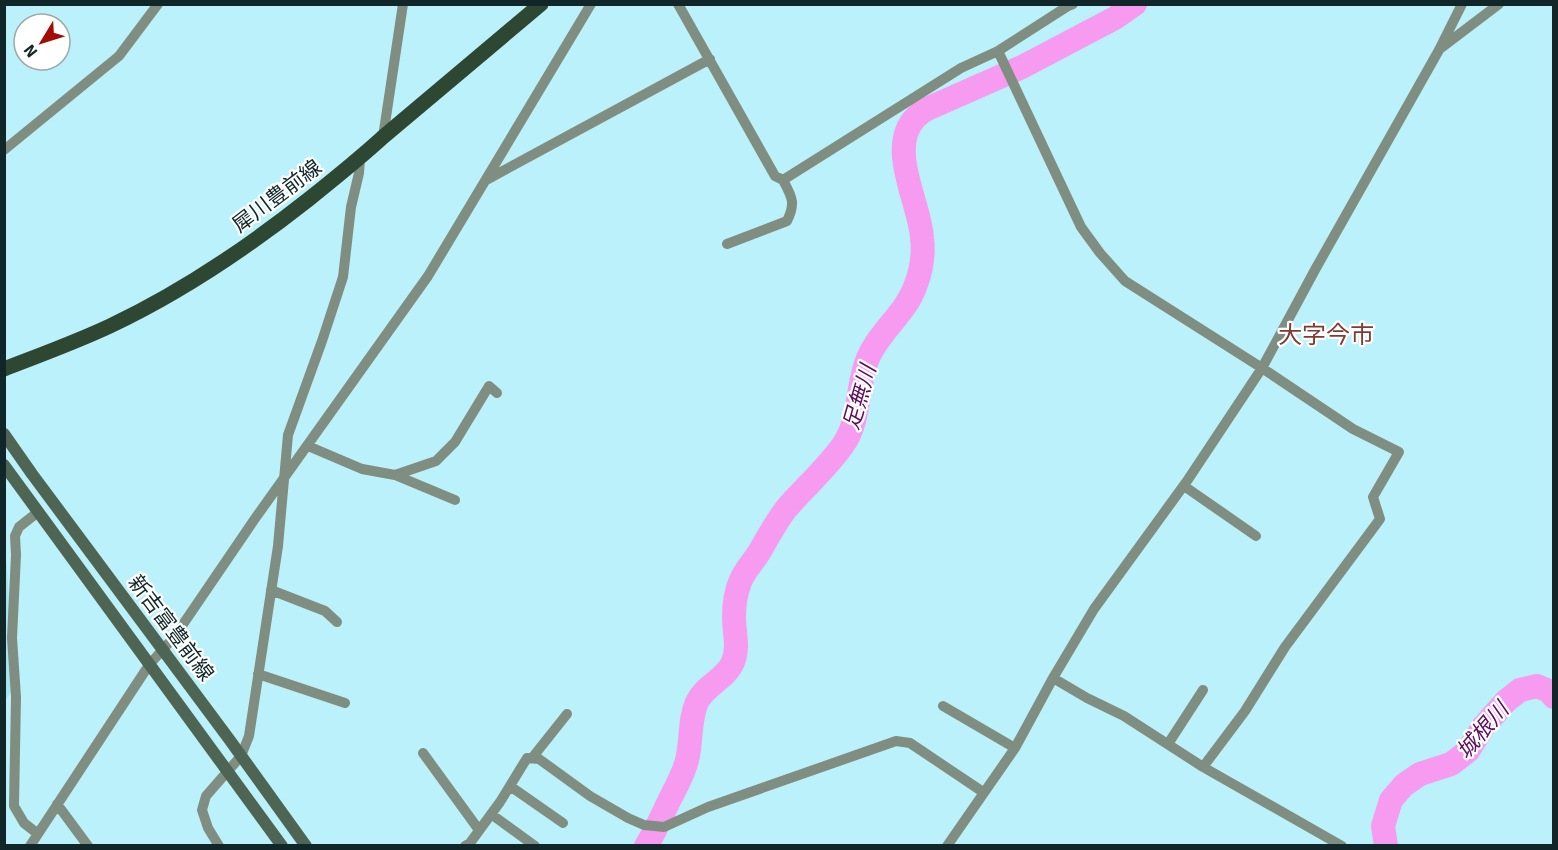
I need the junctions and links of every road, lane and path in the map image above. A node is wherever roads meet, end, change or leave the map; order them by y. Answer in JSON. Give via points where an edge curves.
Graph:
{"nodes":[{"id":1,"x":158,"y":4,"type":"edge"},
{"id":2,"x":403,"y":4,"type":"edge"},
{"id":3,"x":541,"y":4,"type":"edge"},
{"id":4,"x":591,"y":4,"type":"edge"},
{"id":5,"x":678,"y":4,"type":"edge"},
{"id":6,"x":1073,"y":4,"type":"edge"},
{"id":7,"x":1462,"y":4,"type":"edge"},
{"id":8,"x":1499,"y":4,"type":"edge"},
{"id":9,"x":1439,"y":50,"type":"junction"},
{"id":10,"x":998,"y":51,"type":"junction"},
{"id":11,"x":710,"y":59,"type":"junction"},
{"id":12,"x":382,"y":137,"type":"junction"},
{"id":13,"x":4,"y":150,"type":"edge"},
{"id":14,"x":360,"y":159,"type":"junction"},
{"id":15,"x":487,"y":180,"type":"junction"},
{"id":16,"x":783,"y":180,"type":"junction"},
{"id":17,"x":727,"y":244,"type":"dead end"},
{"id":18,"x":1262,"y":368,"type":"junction"},
{"id":19,"x":4,"y":369,"type":"edge"},
{"id":20,"x":497,"y":393,"type":"dead end"},
{"id":21,"x":4,"y":434,"type":"edge"},
{"id":22,"x":308,"y":446,"type":"junction"},
{"id":23,"x":4,"y":465,"type":"edge"},
{"id":24,"x":395,"y":475,"type":"junction"},
{"id":25,"x":285,"y":479,"type":"junction"},
{"id":26,"x":1184,"y":486,"type":"junction"},
{"id":27,"x":455,"y":500,"type":"dead end"},
{"id":28,"x":38,"y":512,"type":"junction"},
{"id":29,"x":1257,"y":536,"type":"dead end"},
{"id":30,"x":271,"y":590,"type":"junction"},
{"id":31,"x":337,"y":622,"type":"dead end"},
{"id":32,"x":163,"y":649,"type":"junction"},
{"id":33,"x":149,"y":665,"type":"junction"},
{"id":34,"x":258,"y":674,"type":"junction"},
{"id":35,"x":1053,"y":678,"type":"junction"},
{"id":36,"x":1203,"y":690,"type":"dead end"},
{"id":37,"x":345,"y":703,"type":"dead end"},
{"id":38,"x":943,"y":706,"type":"dead end"},
{"id":39,"x":567,"y":714,"type":"dead end"},
{"id":40,"x":1168,"y":744,"type":"junction"},
{"id":41,"x":1015,"y":748,"type":"junction"},
{"id":42,"x":423,"y":753,"type":"dead end"},
{"id":43,"x":241,"y":756,"type":"junction"},
{"id":44,"x":532,"y":758,"type":"junction"},
{"id":45,"x":1203,"y":767,"type":"junction"},
{"id":46,"x":228,"y":771,"type":"junction"},
{"id":47,"x":510,"y":786,"type":"junction"},
{"id":48,"x":983,"y":792,"type":"junction"},
{"id":49,"x":57,"y":804,"type":"junction"},
{"id":50,"x":491,"y":814,"type":"junction"},
{"id":51,"x":563,"y":823,"type":"dead end"},
{"id":52,"x":479,"y":830,"type":"junction"},
{"id":53,"x":38,"y":834,"type":"junction"},
{"id":54,"x":30,"y":846,"type":"edge"},
{"id":55,"x":88,"y":846,"type":"edge"},
{"id":56,"x":219,"y":846,"type":"edge"},
{"id":57,"x":282,"y":846,"type":"edge"},
{"id":58,"x":306,"y":846,"type":"edge"},
{"id":59,"x":465,"y":846,"type":"edge"},
{"id":60,"x":535,"y":846,"type":"edge"},
{"id":61,"x":947,"y":846,"type":"edge"},
{"id":62,"x":1342,"y":846,"type":"edge"}],
"edges":[{"from":1,"to":13,"type":"street","via":[[119,56]]},
{"from":2,"to":12,"type":"street"},
{"from":3,"to":12,"type":"main road","name":"犀川豊前線"},
{"from":4,"to":15,"type":"street"},
{"from":5,"to":11,"type":"street"},
{"from":6,"to":10,"type":"street"},
{"from":7,"to":9,"type":"street"},
{"from":8,"to":9,"type":"street"},
{"from":9,"to":18,"type":"street"},
{"from":10,"to":16,"type":"street","via":[[961,68]]},
{"from":10,"to":18,"type":"street","via":[[1081,227],[1100,253],[1125,281]]},
{"from":11,"to":15,"type":"street"},
{"from":11,"to":16,"type":"street","via":[[775,176]]},
{"from":12,"to":14,"type":"main road","name":"犀川豊前線"},
{"from":14,"to":19,"type":"main road","name":"犀川豊前線","via":[[215,268],[110,326]]},
{"from":14,"to":25,"type":"street","via":[[343,277],[288,435]]},
{"from":15,"to":22,"type":"street","via":[[428,276]]},
{"from":16,"to":17,"type":"street","via":[[793,198],[787,221]]},
{"from":18,"to":26,"type":"street"},
{"from":18,"to":45,"type":"street","via":[[1353,429],[1399,452],[1373,497],[1380,519]]},
{"from":20,"to":24,"type":"street","via":[[489,386],[455,442],[436,461]]},
{"from":21,"to":32,"type":"main road","name":"新吉富豊前線"},
{"from":22,"to":24,"type":"street","via":[[362,469]]},
{"from":22,"to":25,"type":"street"},
{"from":23,"to":28,"type":"main road","name":"新吉富豊前線"},
{"from":24,"to":27,"type":"street"},
{"from":25,"to":30,"type":"street"},
{"from":25,"to":32,"type":"street"},
{"from":26,"to":29,"type":"street"},
{"from":26,"to":35,"type":"street","via":[[1094,609]]},
{"from":28,"to":33,"type":"main road","name":"新吉富豊前線"},
{"from":28,"to":53,"type":"street","via":[[19,527],[15,536],[12,638],[16,697],[14,806],[24,823]]},
{"from":30,"to":31,"type":"street","via":[[325,611]]},
{"from":30,"to":34,"type":"street"},
{"from":32,"to":33,"type":"street"},
{"from":32,"to":43,"type":"main road","name":"新吉富豊前線"},
{"from":33,"to":46,"type":"main road","name":"新吉富豊前線"},
{"from":33,"to":49,"type":"street"},
{"from":34,"to":37,"type":"street"},
{"from":34,"to":43,"type":"street","via":[[249,736]]},
{"from":35,"to":40,"type":"street"},
{"from":35,"to":41,"type":"street"},
{"from":36,"to":40,"type":"street"},
{"from":38,"to":41,"type":"street"},
{"from":39,"to":44,"type":"street"},
{"from":40,"to":45,"type":"street"},
{"from":41,"to":48,"type":"street"},
{"from":42,"to":52,"type":"street"},
{"from":43,"to":46,"type":"street"},
{"from":43,"to":58,"type":"main road","name":"新吉富豊前線"},
{"from":44,"to":47,"type":"street","via":[[527,758]]},
{"from":44,"to":48,"type":"street","via":[[627,818],[664,827],[708,807],[896,741],[910,743]]},
{"from":45,"to":62,"type":"street"},
{"from":46,"to":56,"type":"street","via":[[206,796],[202,810]]},
{"from":46,"to":57,"type":"main road","name":"新吉富豊前線"},
{"from":47,"to":50,"type":"street"},
{"from":47,"to":51,"type":"street"},
{"from":48,"to":61,"type":"street"},
{"from":49,"to":53,"type":"street"},
{"from":49,"to":55,"type":"street"},
{"from":50,"to":52,"type":"street"},
{"from":50,"to":60,"type":"street"},
{"from":52,"to":59,"type":"street"},
{"from":53,"to":54,"type":"street"}]}
